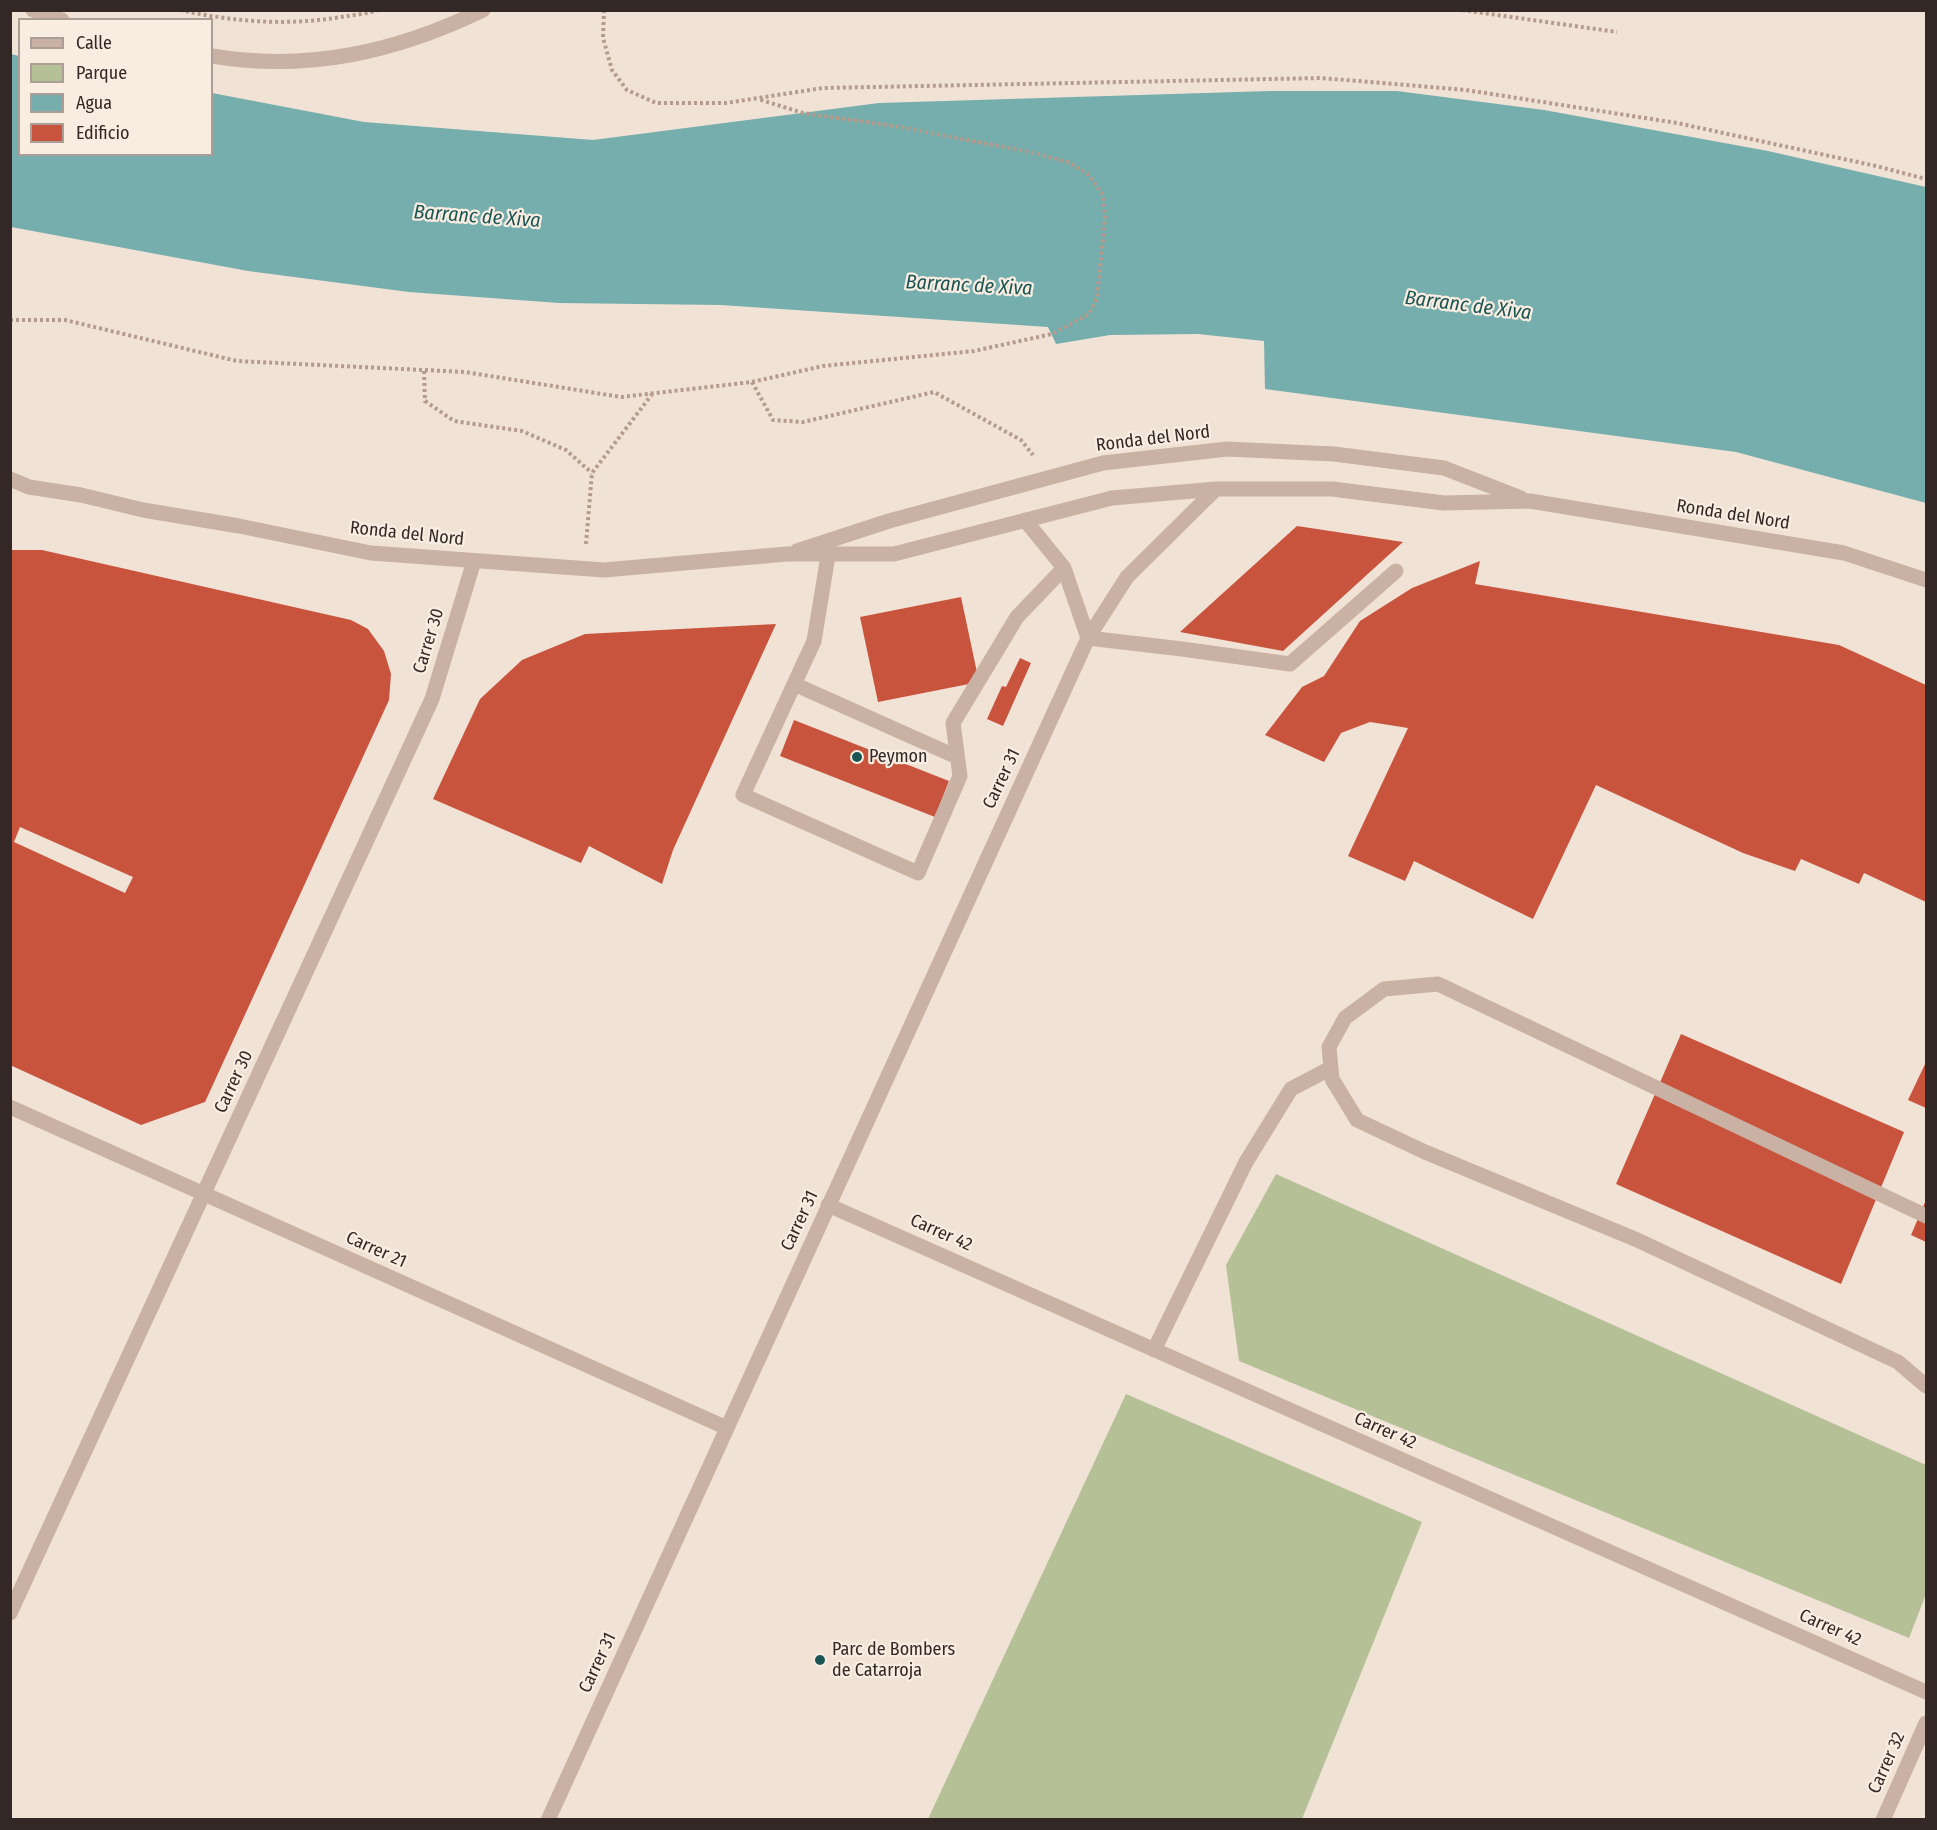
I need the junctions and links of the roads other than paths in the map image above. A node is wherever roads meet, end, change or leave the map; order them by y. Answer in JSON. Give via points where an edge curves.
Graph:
{"nodes":[{"id":1,"x":33,"y":10,"type":"edge"},
{"id":2,"x":483,"y":10,"type":"edge"},
{"id":3,"x":56,"y":18,"type":"edge"},
{"id":4,"x":213,"y":56,"type":"edge"},
{"id":5,"x":10,"y":479,"type":"edge"},
{"id":6,"x":29,"y":487,"type":"junction"},
{"id":7,"x":1216,"y":489,"type":"junction"},
{"id":8,"x":10,"y":491,"type":"edge"},
{"id":9,"x":1530,"y":501,"type":"junction"},
{"id":10,"x":1025,"y":520,"type":"junction"},
{"id":11,"x":787,"y":555,"type":"junction"},
{"id":12,"x":828,"y":556,"type":"junction"},
{"id":13,"x":474,"y":561,"type":"junction"},
{"id":14,"x":1064,"y":568,"type":"junction"},
{"id":15,"x":1396,"y":571,"type":"dead end"},
{"id":16,"x":1926,"y":580,"type":"edge"},
{"id":17,"x":1088,"y":638,"type":"junction"},
{"id":18,"x":794,"y":684,"type":"junction"},
{"id":19,"x":957,"y":757,"type":"junction"},
{"id":20,"x":1331,"y":1068,"type":"junction"},
{"id":21,"x":10,"y":1107,"type":"edge"},
{"id":22,"x":204,"y":1194,"type":"junction"},
{"id":23,"x":828,"y":1205,"type":"junction"},
{"id":24,"x":1926,"y":1216,"type":"edge"},
{"id":25,"x":1154,"y":1350,"type":"junction"},
{"id":26,"x":1926,"y":1386,"type":"edge"},
{"id":27,"x":727,"y":1428,"type":"junction"},
{"id":28,"x":10,"y":1613,"type":"edge"},
{"id":29,"x":1926,"y":1692,"type":"edge"},
{"id":30,"x":1926,"y":1723,"type":"edge"},
{"id":31,"x":548,"y":1820,"type":"edge"},
{"id":32,"x":1883,"y":1820,"type":"edge"}],
"edges":[{"from":1,"to":3,"type":"street"},
{"from":2,"to":4,"type":"street","via":[[417,39],[356,55],[294,62]]},
{"from":5,"to":6,"type":"street","name":"Ronda del Nord"},
{"from":6,"to":8,"type":"street","name":"Ronda del Nord"},
{"from":6,"to":13,"type":"street","name":"Ronda del Nord","via":[[371,553]]},
{"from":7,"to":9,"type":"street","name":"Ronda del Nord","via":[[1332,489],[1444,503]]},
{"from":7,"to":10,"type":"street","name":"Ronda del Nord","via":[[1112,498]]},
{"from":7,"to":17,"type":"street","name":"Carrer 31","via":[[1127,577]]},
{"from":9,"to":11,"type":"street","name":"Ronda del Nord","via":[[1444,468],[1334,454],[1227,449],[1102,463],[889,521]]},
{"from":9,"to":16,"type":"street","name":"Ronda del Nord","via":[[1845,553]]},
{"from":10,"to":12,"type":"street","name":"Ronda del Nord","via":[[894,554]]},
{"from":10,"to":14,"type":"street"},
{"from":11,"to":12,"type":"street","name":"Ronda del Nord"},
{"from":11,"to":13,"type":"street","name":"Ronda del Nord","via":[[604,570]]},
{"from":12,"to":18,"type":"street","via":[[814,641]]},
{"from":13,"to":22,"type":"street","name":"Carrer 30","via":[[432,699]]},
{"from":14,"to":17,"type":"street"},
{"from":14,"to":19,"type":"street","via":[[1017,617],[953,723]]},
{"from":15,"to":17,"type":"street","via":[[1290,664]]},
{"from":17,"to":23,"type":"street","name":"Carrer 31"},
{"from":18,"to":19,"type":"street"},
{"from":18,"to":19,"type":"street","via":[[743,795],[918,873],[960,776]]},
{"from":20,"to":24,"type":"street","via":[[1329,1047],[1352,1012],[1384,989],[1438,984]]},
{"from":20,"to":25,"type":"street","via":[[1291,1089],[1246,1162]]},
{"from":20,"to":26,"type":"street","via":[[1332,1078],[1357,1120],[1635,1239],[1898,1362]]},
{"from":21,"to":22,"type":"street","name":"Carrer 21"},
{"from":22,"to":27,"type":"street","name":"Carrer 21"},
{"from":22,"to":28,"type":"street","name":"Carrer 30"},
{"from":23,"to":25,"type":"street","name":"Carrer 42"},
{"from":23,"to":27,"type":"street","name":"Carrer 31"},
{"from":25,"to":29,"type":"street","name":"Carrer 42"},
{"from":27,"to":31,"type":"street","name":"Carrer 31"},
{"from":30,"to":32,"type":"street","name":"Carrer 32"}]}
